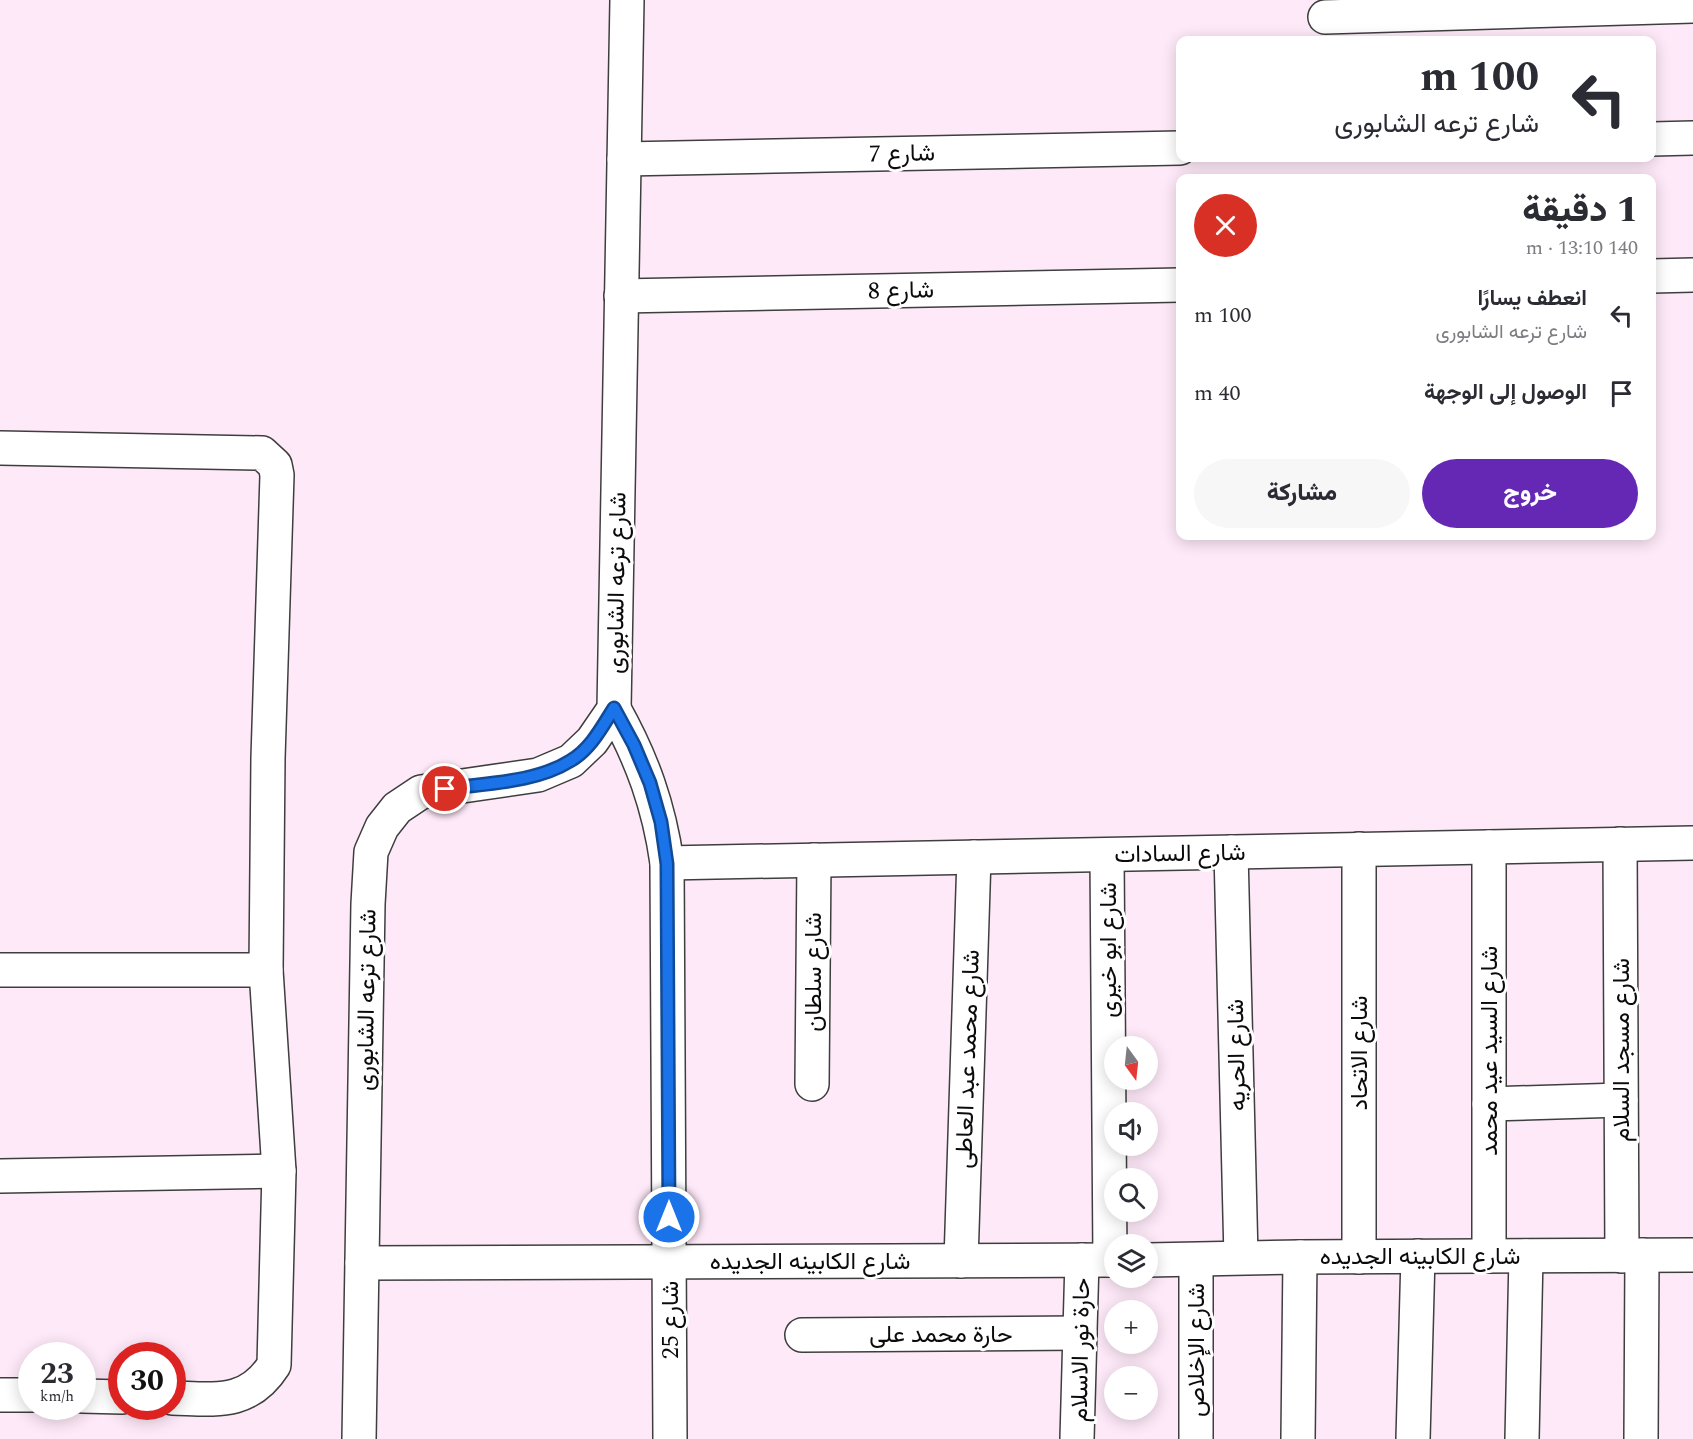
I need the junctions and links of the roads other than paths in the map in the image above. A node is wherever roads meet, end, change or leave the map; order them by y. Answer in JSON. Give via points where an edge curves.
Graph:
{"nodes":[{"id":1,"x":627,"y":0,"type":"edge"},
{"id":2,"x":1693,"y":6,"type":"edge"},
{"id":3,"x":1325,"y":17,"type":"dead end"},
{"id":4,"x":1693,"y":138,"type":"edge"},
{"id":5,"x":1656,"y":139,"type":"edge"},
{"id":6,"x":1176,"y":148,"type":"edge"},
{"id":7,"x":624,"y":159,"type":"junction"},
{"id":8,"x":1693,"y":275,"type":"edge"},
{"id":9,"x":1656,"y":276,"type":"edge"},
{"id":10,"x":1176,"y":285,"type":"edge"},
{"id":11,"x":621,"y":296,"type":"junction"},
{"id":12,"x":0,"y":448,"type":"edge"},
{"id":13,"x":614,"y":708,"type":"junction"},
{"id":14,"x":1693,"y":843,"type":"edge"},
{"id":15,"x":1620,"y":844,"type":"junction"},
{"id":16,"x":1489,"y":847,"type":"junction"},
{"id":17,"x":1359,"y":849,"type":"junction"},
{"id":18,"x":1231,"y":852,"type":"junction"},
{"id":19,"x":1107,"y":855,"type":"junction"},
{"id":20,"x":974,"y":857,"type":"junction"},
{"id":21,"x":814,"y":860,"type":"junction"},
{"id":22,"x":667,"y":864,"type":"junction"},
{"id":23,"x":0,"y":970,"type":"edge"},
{"id":24,"x":266,"y":970,"type":"junction"},
{"id":25,"x":812,"y":1084,"type":"dead end"},
{"id":26,"x":1621,"y":1100,"type":"junction"},
{"id":27,"x":1489,"y":1104,"type":"junction"},
{"id":28,"x":279,"y":1171,"type":"junction"},
{"id":29,"x":0,"y":1176,"type":"edge"},
{"id":30,"x":1632,"y":1255,"type":"junction"},
{"id":31,"x":1693,"y":1255,"type":"edge"},
{"id":32,"x":1418,"y":1256,"type":"junction"},
{"id":33,"x":1489,"y":1256,"type":"junction"},
{"id":34,"x":1526,"y":1256,"type":"junction"},
{"id":35,"x":1240,"y":1257,"type":"junction"},
{"id":36,"x":1300,"y":1257,"type":"junction"},
{"id":37,"x":1359,"y":1257,"type":"junction"},
{"id":38,"x":1102,"y":1260,"type":"edge"},
{"id":39,"x":1158,"y":1260,"type":"edge"},
{"id":40,"x":1196,"y":1260,"type":"junction"},
{"id":41,"x":961,"y":1261,"type":"junction"},
{"id":42,"x":670,"y":1262,"type":"junction"},
{"id":43,"x":362,"y":1263,"type":"junction"},
{"id":44,"x":1080,"y":1333,"type":"junction"},
{"id":45,"x":802,"y":1335,"type":"dead end"},
{"id":46,"x":0,"y":1395,"type":"edge"},
{"id":47,"x":18,"y":1395,"type":"edge"},
{"id":48,"x":186,"y":1398,"type":"edge"},
{"id":49,"x":359,"y":1439,"type":"edge"},
{"id":50,"x":670,"y":1439,"type":"edge"},
{"id":51,"x":1077,"y":1439,"type":"edge"},
{"id":52,"x":1196,"y":1439,"type":"edge"},
{"id":53,"x":1298,"y":1439,"type":"edge"},
{"id":54,"x":1413,"y":1439,"type":"edge"},
{"id":55,"x":1522,"y":1439,"type":"edge"},
{"id":56,"x":1641,"y":1439,"type":"edge"}],
"edges":[{"from":1,"to":7,"type":"street","name":"شارع ترعه الشابورى"},
{"from":2,"to":3,"type":"street"},
{"from":4,"to":5,"type":"street"},
{"from":6,"to":7,"type":"street","name":"شارع 7"},
{"from":7,"to":11,"type":"street","name":"شارع ترعه الشابورى"},
{"from":8,"to":9,"type":"street"},
{"from":10,"to":11,"type":"street","name":"شارع 8"},
{"from":11,"to":13,"type":"street","name":"شارع ترعه الشابورى"},
{"from":12,"to":24,"type":"street","via":[[262,453],[275,465]]},
{"from":13,"to":22,"type":"street","name":"شارع 25","via":[[650,783]]},
{"from":13,"to":43,"type":"street","name":"شارع ترعه الشابورى","via":[[592,741],[571,761],[538,775],[422,792],[396,808],[382,827],[371,852],[368,904]]},
{"from":14,"to":15,"type":"street","name":"شارع السادات"},
{"from":15,"to":16,"type":"street","name":"شارع السادات"},
{"from":15,"to":26,"type":"street","name":"شارع مسجد السلام"},
{"from":16,"to":17,"type":"street","name":"شارع السادات"},
{"from":16,"to":27,"type":"street","name":"شارع السيد عيد محمد"},
{"from":17,"to":18,"type":"street","name":"شارع السادات"},
{"from":17,"to":37,"type":"street","name":"شارع الاتحاد"},
{"from":18,"to":19,"type":"street","name":"شارع السادات"},
{"from":18,"to":35,"type":"street","name":"شارع الحريه"},
{"from":19,"to":20,"type":"street","name":"شارع السادات"},
{"from":19,"to":38,"type":"street","name":"شارع ابو خيرى"},
{"from":20,"to":21,"type":"street","name":"شارع السادات"},
{"from":20,"to":41,"type":"street","name":"شارع محمد عبد العاطى"},
{"from":21,"to":22,"type":"street","name":"شارع السادات"},
{"from":21,"to":25,"type":"street","name":"شارع سلطان"},
{"from":22,"to":42,"type":"street","name":"شارع 25"},
{"from":23,"to":24,"type":"street"},
{"from":24,"to":28,"type":"street"},
{"from":26,"to":27,"type":"street"},
{"from":26,"to":30,"type":"street","name":"شارع مسجد السلام"},
{"from":27,"to":33,"type":"street","name":"شارع السيد عيد محمد"},
{"from":28,"to":29,"type":"street"},
{"from":28,"to":48,"type":"street","via":[[273,1365],[265,1379],[248,1392],[227,1399]]},
{"from":30,"to":31,"type":"street","name":"شارع الكابينه الجديده"},
{"from":30,"to":34,"type":"street","name":"شارع الكابينه الجديده"},
{"from":30,"to":56,"type":"street","name":"شارع مسجد السلام"},
{"from":32,"to":33,"type":"street","name":"شارع الكابينه الجديده"},
{"from":32,"to":37,"type":"street","name":"شارع الكابينه الجديده"},
{"from":32,"to":54,"type":"street"},
{"from":33,"to":34,"type":"street","name":"شارع الكابينه الجديده"},
{"from":34,"to":55,"type":"street"},
{"from":35,"to":36,"type":"street","name":"شارع الكابينه الجديده"},
{"from":35,"to":40,"type":"street","name":"شارع الكابينه الجديده"},
{"from":36,"to":37,"type":"street","name":"شارع الكابينه الجديده"},
{"from":36,"to":53,"type":"street"},
{"from":38,"to":41,"type":"street","name":"شارع الكابينه الجديده"},
{"from":38,"to":44,"type":"street","name":"حارة نور الاسلام"},
{"from":39,"to":40,"type":"street","name":"شارع الكابينه الجديده"},
{"from":40,"to":52,"type":"street","name":"شارع الإخلاص"},
{"from":41,"to":42,"type":"street","name":"شارع الكابينه الجديده"},
{"from":42,"to":43,"type":"street","name":"شارع الكابينه الجديده"},
{"from":42,"to":50,"type":"street","name":"شارع 25"},
{"from":43,"to":49,"type":"street","name":"شارع ترعه الشابورى"},
{"from":44,"to":45,"type":"street","name":"حارة محمد على"},
{"from":44,"to":51,"type":"street","name":"حارة نور الاسلام"},
{"from":46,"to":47,"type":"street"}]}
